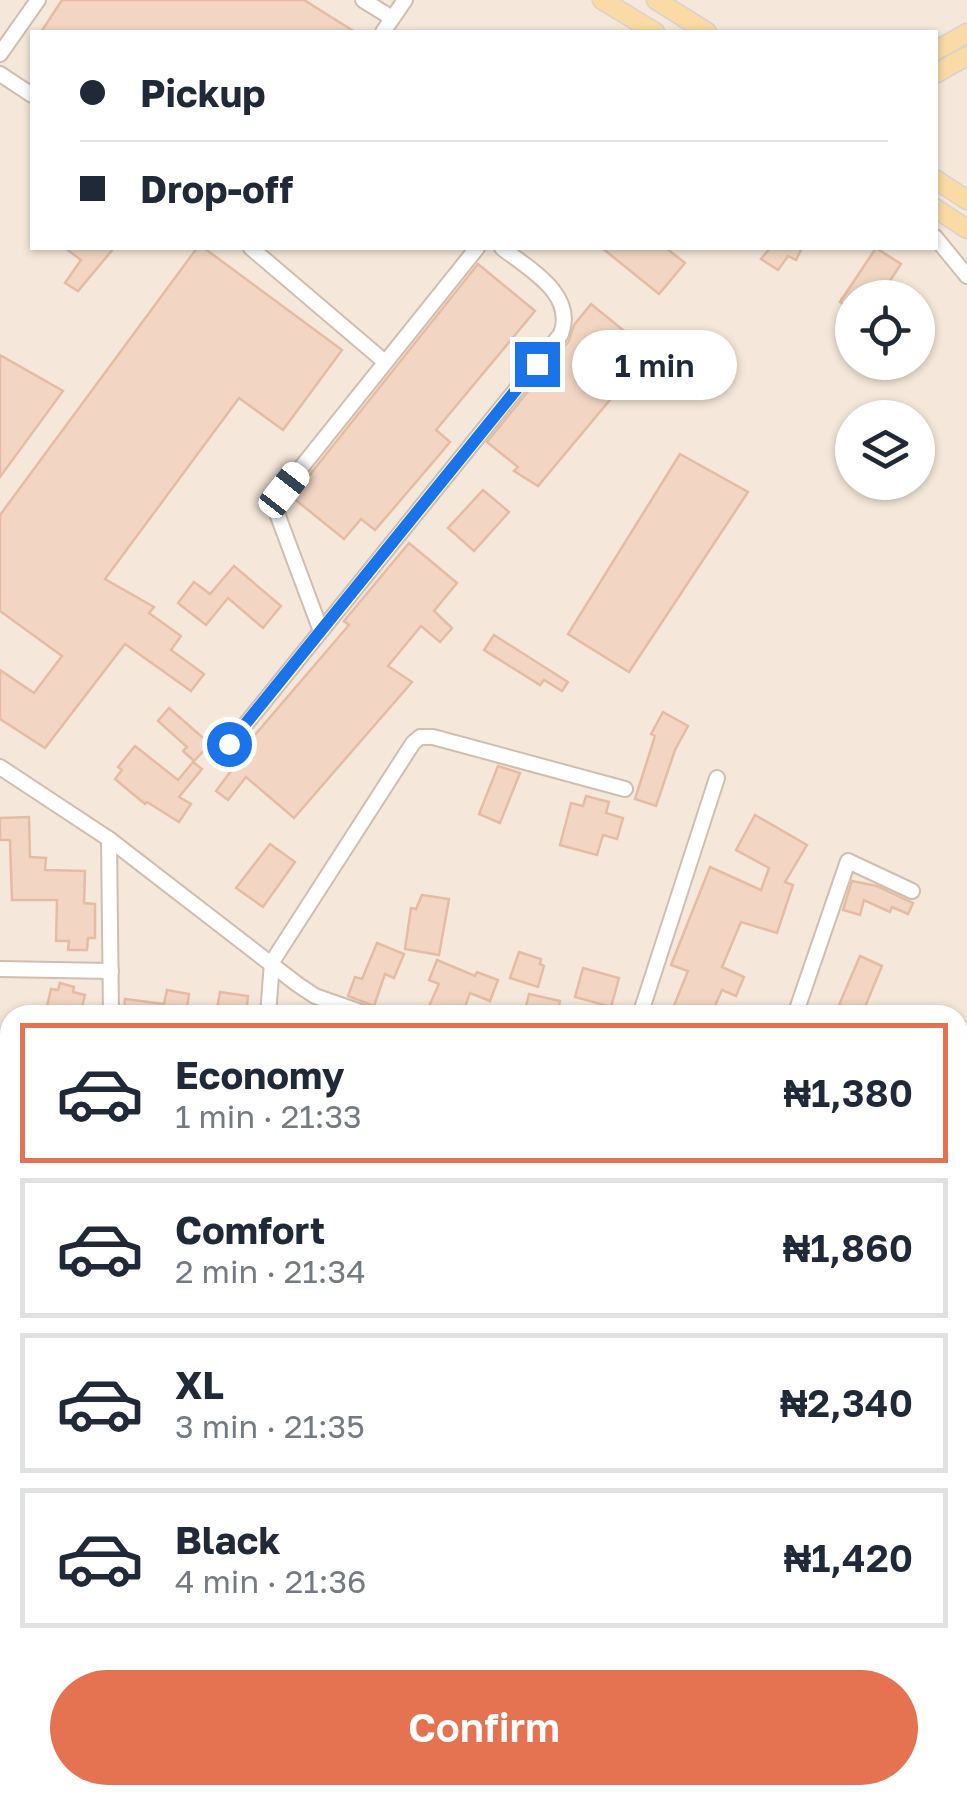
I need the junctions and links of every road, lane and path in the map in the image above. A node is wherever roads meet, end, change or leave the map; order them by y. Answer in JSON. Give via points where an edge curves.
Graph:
{"nodes":[{"id":1,"x":38,"y":0,"type":"edge"},
{"id":2,"x":364,"y":0,"type":"edge"},
{"id":3,"x":405,"y":0,"type":"edge"},
{"id":4,"x":602,"y":0,"type":"edge"},
{"id":5,"x":656,"y":0,"type":"edge"},
{"id":6,"x":392,"y":18,"type":"junction"},
{"id":7,"x":384,"y":30,"type":"edge"},
{"id":8,"x":648,"y":30,"type":"edge"},
{"id":9,"x":704,"y":30,"type":"edge"},
{"id":10,"x":967,"y":32,"type":"edge"},
{"id":11,"x":938,"y":49,"type":"edge"},
{"id":12,"x":0,"y":54,"type":"edge"},
{"id":13,"x":967,"y":56,"type":"edge"},
{"id":14,"x":938,"y":72,"type":"edge"},
{"id":15,"x":0,"y":74,"type":"edge"},
{"id":16,"x":30,"y":94,"type":"edge"},
{"id":17,"x":938,"y":181,"type":"edge"},
{"id":18,"x":967,"y":200,"type":"edge"},
{"id":19,"x":938,"y":210,"type":"edge"},
{"id":20,"x":967,"y":228,"type":"edge"},
{"id":21,"x":938,"y":241,"type":"edge"},
{"id":22,"x":253,"y":250,"type":"edge"},
{"id":23,"x":475,"y":250,"type":"edge"},
{"id":24,"x":504,"y":250,"type":"edge"},
{"id":25,"x":967,"y":276,"type":"edge"},
{"id":26,"x":385,"y":362,"type":"junction"},
{"id":27,"x":321,"y":631,"type":"junction"},
{"id":28,"x":229,"y":744,"type":"dead end"},
{"id":29,"x":0,"y":767,"type":"edge"},
{"id":30,"x":716,"y":778,"type":"dead end"},
{"id":31,"x":626,"y":790,"type":"dead end"},
{"id":32,"x":109,"y":839,"type":"junction"},
{"id":33,"x":912,"y":890,"type":"dead end"},
{"id":34,"x":272,"y":962,"type":"junction"},
{"id":35,"x":0,"y":969,"type":"edge"},
{"id":36,"x":111,"y":971,"type":"junction"},
{"id":37,"x":111,"y":1005,"type":"edge"},
{"id":38,"x":269,"y":1005,"type":"edge"},
{"id":39,"x":341,"y":1005,"type":"edge"},
{"id":40,"x":643,"y":1005,"type":"edge"},
{"id":41,"x":798,"y":1005,"type":"edge"}],
"edges":[{"from":1,"to":12,"type":"street"},
{"from":2,"to":6,"type":"street"},
{"from":3,"to":6,"type":"street"},
{"from":4,"to":8,"type":"main road"},
{"from":5,"to":9,"type":"main road"},
{"from":6,"to":7,"type":"street"},
{"from":10,"to":11,"type":"main road"},
{"from":13,"to":14,"type":"main road"},
{"from":15,"to":16,"type":"street"},
{"from":17,"to":18,"type":"main road"},
{"from":19,"to":20,"type":"main road"},
{"from":21,"to":25,"type":"street"},
{"from":22,"to":26,"type":"street"},
{"from":23,"to":26,"type":"street"},
{"from":24,"to":27,"type":"street","via":[[558,293],[565,313],[561,334]]},
{"from":26,"to":27,"type":"street","via":[[278,502]]},
{"from":27,"to":28,"type":"street"},
{"from":29,"to":32,"type":"street"},
{"from":30,"to":40,"type":"street"},
{"from":31,"to":34,"type":"street","via":[[420,738]]},
{"from":32,"to":34,"type":"street"},
{"from":32,"to":36,"type":"street"},
{"from":33,"to":41,"type":"street","via":[[848,860]]},
{"from":34,"to":38,"type":"street"},
{"from":34,"to":39,"type":"street","via":[[315,996]]},
{"from":35,"to":36,"type":"street"},
{"from":36,"to":37,"type":"street"}]}
